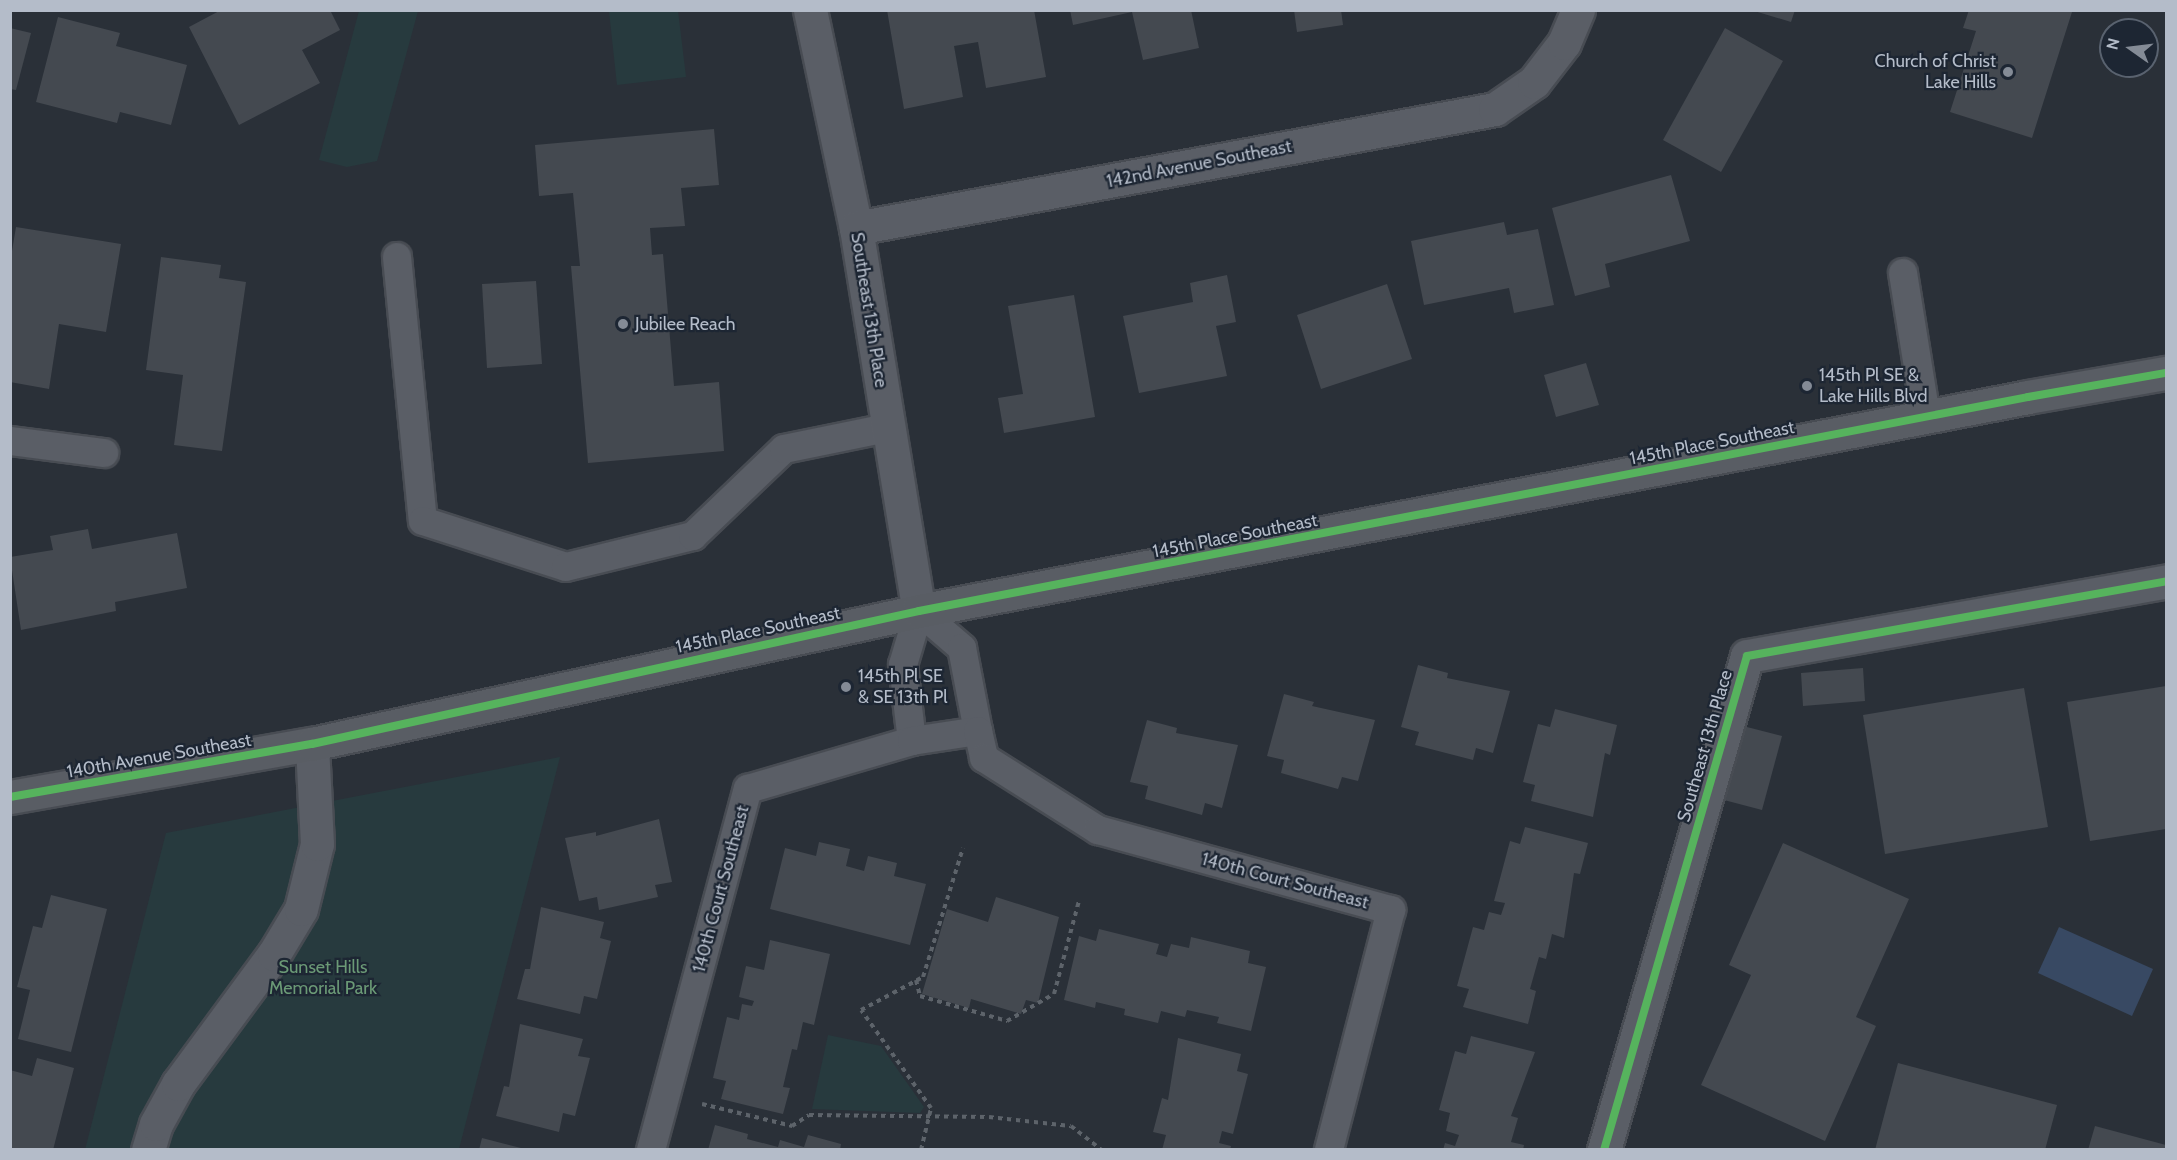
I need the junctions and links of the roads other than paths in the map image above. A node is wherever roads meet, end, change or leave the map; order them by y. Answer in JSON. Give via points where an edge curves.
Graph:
{"nodes":[{"id":1,"x":810,"y":10,"type":"edge"},
{"id":2,"x":1578,"y":10,"type":"edge"},
{"id":3,"x":856,"y":228,"type":"junction"},
{"id":4,"x":397,"y":257,"type":"dead end"},
{"id":5,"x":1903,"y":273,"type":"dead end"},
{"id":6,"x":2166,"y":374,"type":"edge"},
{"id":7,"x":1926,"y":416,"type":"junction"},
{"id":8,"x":887,"y":428,"type":"junction"},
{"id":9,"x":10,"y":441,"type":"edge"},
{"id":10,"x":104,"y":453,"type":"dead end"},
{"id":11,"x":2166,"y":581,"type":"edge"},
{"id":12,"x":919,"y":610,"type":"junction"},
{"id":13,"x":978,"y":731,"type":"junction"},
{"id":14,"x":912,"y":741,"type":"junction"},
{"id":15,"x":312,"y":744,"type":"junction"},
{"id":16,"x":10,"y":798,"type":"edge"},
{"id":17,"x":148,"y":1149,"type":"edge"},
{"id":18,"x":651,"y":1149,"type":"edge"},
{"id":19,"x":1329,"y":1149,"type":"edge"},
{"id":20,"x":1604,"y":1149,"type":"edge"}],
"edges":[{"from":1,"to":3,"type":"street","name":"Southeast 13th Place"},
{"from":2,"to":3,"type":"street","name":"142nd Avenue Southeast","via":[[1563,43],[1534,82],[1495,109]]},
{"from":3,"to":8,"type":"street","name":"Southeast 13th Place"},
{"from":4,"to":8,"type":"lane","via":[[423,521],[566,567],[693,536],[784,449]]},
{"from":5,"to":7,"type":"lane"},
{"from":6,"to":7,"type":"street","name":"145th Place Southeast"},
{"from":7,"to":12,"type":"street","name":"145th Place Southeast"},
{"from":8,"to":12,"type":"street","name":"Southeast 13th Place"},
{"from":9,"to":10,"type":"lane"},
{"from":11,"to":20,"type":"street","name":"Southeast 13th Place","via":[[1747,656]]},
{"from":12,"to":13,"type":"lane","name":"140th Court Southeast","via":[[962,648]]},
{"from":12,"to":14,"type":"lane","via":[[903,665]]},
{"from":12,"to":15,"type":"street","name":"145th Place Southeast"},
{"from":13,"to":14,"type":"lane","name":"140th Court Southeast"},
{"from":13,"to":19,"type":"lane","name":"140th Court Southeast","via":[[984,758],[1098,830],[1391,910]]},
{"from":14,"to":18,"type":"lane","name":"140th Court Southeast","via":[[748,789]]},
{"from":15,"to":16,"type":"street","name":"140th Avenue Southeast"},
{"from":15,"to":17,"type":"street","via":[[317,843],[301,909],[274,954],[178,1084],[156,1124]]}]}
